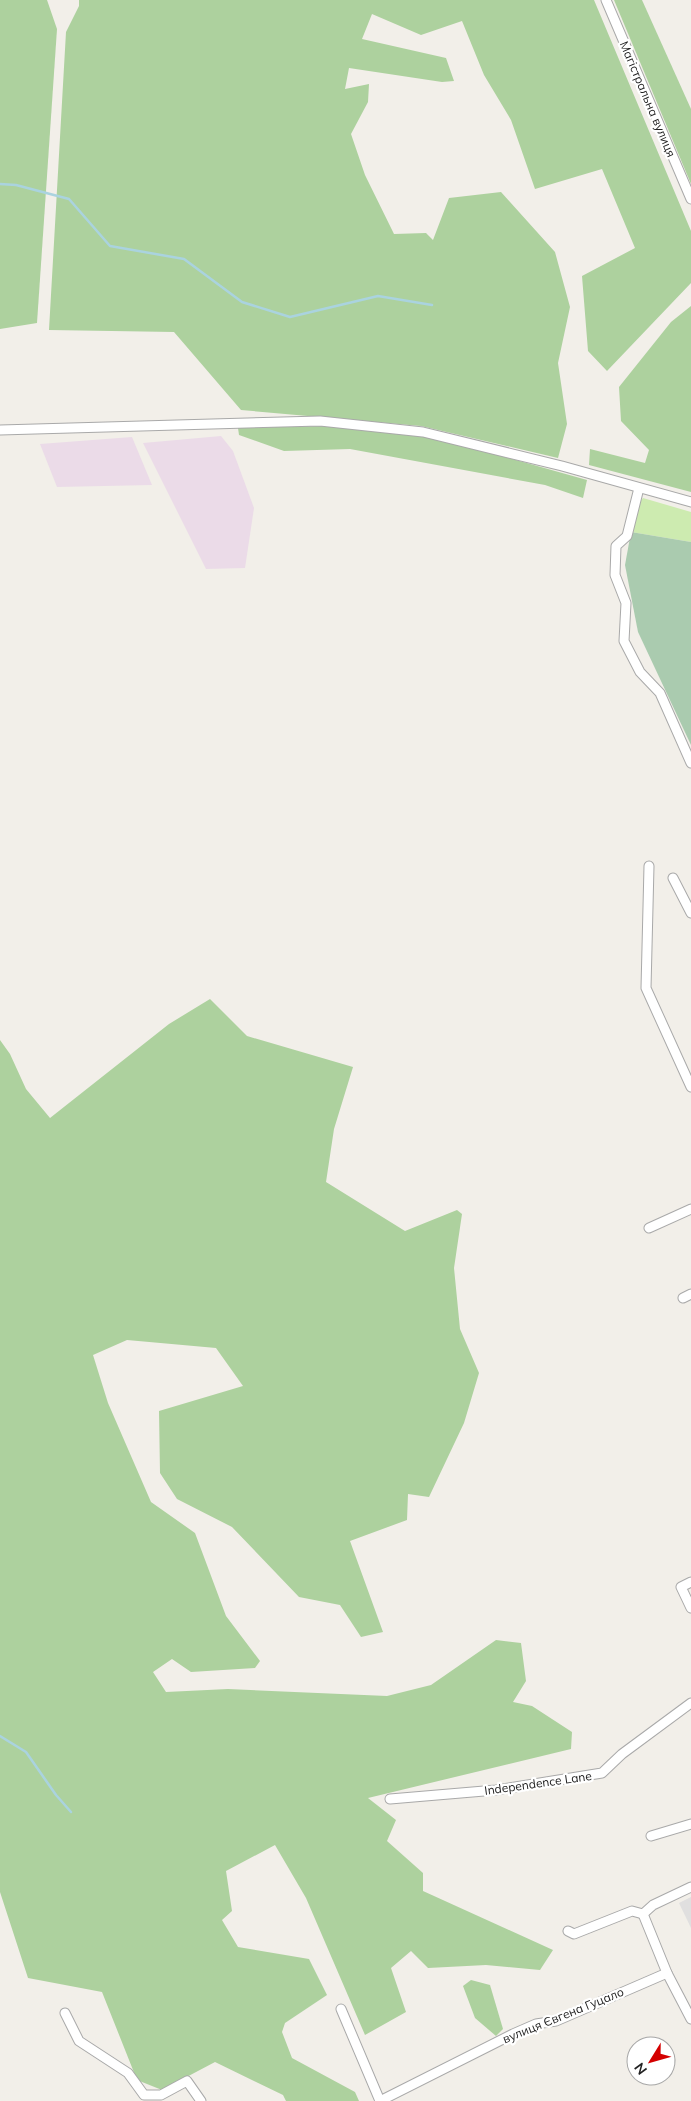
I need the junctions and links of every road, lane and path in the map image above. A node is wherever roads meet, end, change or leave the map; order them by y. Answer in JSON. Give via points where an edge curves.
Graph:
{"nodes":[{"id":1,"x":606,"y":0,"type":"edge"},
{"id":2,"x":691,"y":199,"type":"edge"},
{"id":3,"x":0,"y":430,"type":"edge"},
{"id":4,"x":639,"y":488,"type":"junction"},
{"id":5,"x":691,"y":502,"type":"edge"},
{"id":6,"x":691,"y":763,"type":"edge"},
{"id":7,"x":649,"y":866,"type":"dead end"},
{"id":8,"x":673,"y":878,"type":"dead end"},
{"id":9,"x":691,"y":914,"type":"edge"},
{"id":10,"x":691,"y":1087,"type":"edge"},
{"id":11,"x":691,"y":1209,"type":"edge"},
{"id":12,"x":648,"y":1228,"type":"dead end"},
{"id":13,"x":691,"y":1582,"type":"edge"},
{"id":14,"x":691,"y":1608,"type":"edge"},
{"id":15,"x":691,"y":1703,"type":"edge"},
{"id":16,"x":390,"y":1799,"type":"dead end"},
{"id":17,"x":691,"y":1824,"type":"edge"},
{"id":18,"x":651,"y":1836,"type":"dead end"},
{"id":19,"x":691,"y":1887,"type":"edge"},
{"id":20,"x":643,"y":1914,"type":"junction"},
{"id":21,"x":568,"y":1930,"type":"dead end"},
{"id":22,"x":667,"y":1973,"type":"junction"},
{"id":23,"x":341,"y":2009,"type":"dead end"},
{"id":24,"x":65,"y":2013,"type":"dead end"},
{"id":25,"x":691,"y":2019,"type":"edge"},
{"id":26,"x":201,"y":2101,"type":"edge"},
{"id":27,"x":380,"y":2101,"type":"edge"}],
"edges":[{"from":1,"to":2,"type":"street","name":"Магістральна вулиця"},
{"from":3,"to":4,"type":"street","via":[[320,421],[423,432]]},
{"from":4,"to":5,"type":"street"},
{"from":4,"to":6,"type":"street","via":[[627,536],[616,546],[615,575],[626,603],[624,641],[640,672],[660,693]]},
{"from":7,"to":10,"type":"street","via":[[646,988]]},
{"from":8,"to":9,"type":"street"},
{"from":11,"to":12,"type":"street"},
{"from":13,"to":14,"type":"street","via":[[681,1587]]},
{"from":15,"to":16,"type":"street","name":"Independence Lane","via":[[622,1754],[602,1773],[496,1790]]},
{"from":17,"to":18,"type":"street"},
{"from":19,"to":20,"type":"street","via":[[653,1905]]},
{"from":20,"to":21,"type":"street","via":[[632,1912],[574,1934]]},
{"from":20,"to":22,"type":"street"},
{"from":22,"to":25,"type":"street"},
{"from":22,"to":27,"type":"street","name":"вулиця Євгена Гуцало","via":[[556,2021],[536,2024],[513,2034]]},
{"from":23,"to":27,"type":"street"},
{"from":24,"to":26,"type":"street","via":[[79,2041],[128,2073],[144,2095],[161,2096],[187,2081]]}]}
